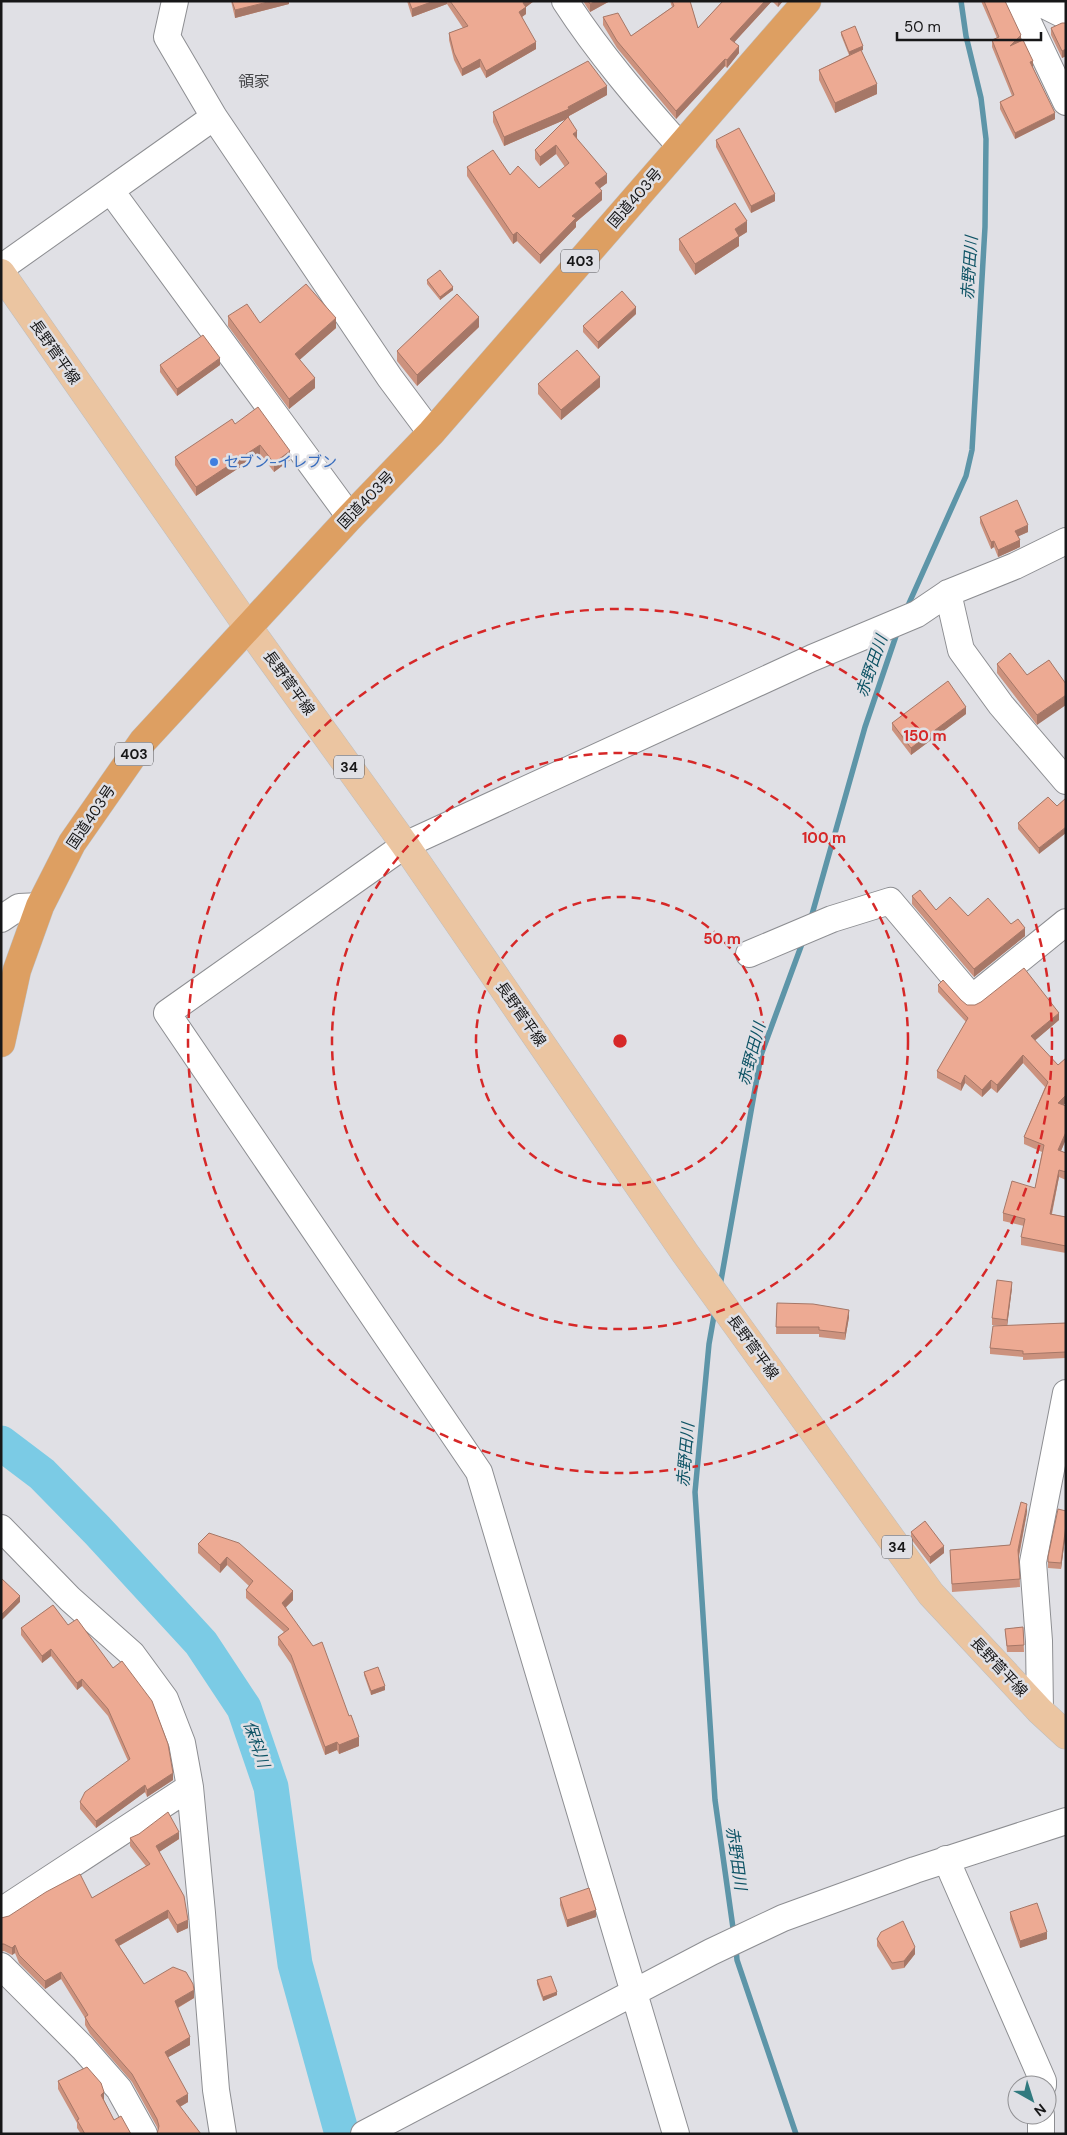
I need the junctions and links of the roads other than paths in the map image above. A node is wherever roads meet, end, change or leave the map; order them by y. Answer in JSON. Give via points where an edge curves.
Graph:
{"nodes":[{"id":1,"x":175,"y":1,"type":"edge"},
{"id":2,"x":565,"y":1,"type":"edge"},
{"id":3,"x":807,"y":1,"type":"edge"},
{"id":4,"x":1018,"y":1,"type":"edge"},
{"id":5,"x":1036,"y":1,"type":"edge"},
{"id":6,"x":1066,"y":16,"type":"edge"},
{"id":7,"x":1066,"y":102,"type":"edge"},
{"id":8,"x":214,"y":117,"type":"junction"},
{"id":9,"x":680,"y":146,"type":"junction"},
{"id":10,"x":111,"y":190,"type":"junction"},
{"id":11,"x":1,"y":268,"type":"edge"},
{"id":12,"x":1,"y":273,"type":"edge"},
{"id":13,"x":431,"y":433,"type":"junction"},
{"id":14,"x":350,"y":517,"type":"junction"},
{"id":15,"x":1066,"y":541,"type":"edge"},
{"id":16,"x":948,"y":593,"type":"junction"},
{"id":17,"x":248,"y":627,"type":"junction"},
{"id":18,"x":1066,"y":780,"type":"edge"},
{"id":19,"x":405,"y":845,"type":"junction"},
{"id":20,"x":40,"y":906,"type":"junction"},
{"id":21,"x":1,"y":919,"type":"edge"},
{"id":22,"x":1066,"y":922,"type":"edge"},
{"id":23,"x":749,"y":954,"type":"dead end"},
{"id":24,"x":1,"y":1043,"type":"edge"},
{"id":25,"x":1066,"y":1393,"type":"edge"},
{"id":26,"x":1,"y":1528,"type":"edge"},
{"id":27,"x":1040,"y":1711,"type":"junction"},
{"id":28,"x":1066,"y":1735,"type":"edge"},
{"id":29,"x":190,"y":1787,"type":"junction"},
{"id":30,"x":1066,"y":1821,"type":"edge"},
{"id":31,"x":946,"y":1859,"type":"junction"},
{"id":32,"x":1,"y":1911,"type":"edge"},
{"id":33,"x":1,"y":1966,"type":"edge"},
{"id":34,"x":633,"y":1992,"type":"junction"},
{"id":35,"x":1040,"y":2075,"type":"edge"},
{"id":36,"x":144,"y":2134,"type":"edge"},
{"id":37,"x":224,"y":2134,"type":"edge"},
{"id":38,"x":364,"y":2134,"type":"edge"},
{"id":39,"x":676,"y":2134,"type":"edge"}],
"edges":[{"from":1,"to":8,"type":"street","via":[[167,37]]},
{"from":2,"to":9,"type":"street","via":[[579,23]]},
{"from":3,"to":9,"type":"highway","name":"国道403号","number":"403"},
{"from":4,"to":7,"type":"street"},
{"from":5,"to":6,"type":"street"},
{"from":8,"to":10,"type":"street"},
{"from":8,"to":13,"type":"street","via":[[390,378]]},
{"from":9,"to":13,"type":"highway","name":"国道403号","number":"403"},
{"from":10,"to":11,"type":"street"},
{"from":10,"to":14,"type":"street"},
{"from":12,"to":17,"type":"main road","name":"長野菅平線","number":"34"},
{"from":13,"to":14,"type":"highway","name":"国道403号","number":"403"},
{"from":14,"to":17,"type":"highway","name":"国道403号","number":"403"},
{"from":15,"to":16,"type":"street"},
{"from":16,"to":18,"type":"street","via":[[961,650],[1001,704]]},
{"from":16,"to":19,"type":"street","via":[[917,614],[812,658]]},
{"from":17,"to":19,"type":"main road","name":"長野菅平線","number":"34"},
{"from":17,"to":20,"type":"highway","name":"国道403号","number":"403","via":[[143,741],[72,843]]},
{"from":19,"to":27,"type":"main road","name":"長野菅平線","number":"34","via":[[692,1263],[931,1594]]},
{"from":19,"to":34,"type":"street","via":[[167,1013],[479,1472]]},
{"from":20,"to":21,"type":"street","via":[[19,907]]},
{"from":20,"to":24,"type":"highway","name":"国道403号","number":"403","via":[[17,970]]},
{"from":22,"to":23,"type":"street","via":[[972,998],[890,901],[832,919]]},
{"from":25,"to":27,"type":"street","via":[[1033,1562]]},
{"from":26,"to":29,"type":"street","via":[[70,1598],[132,1654],[165,1699],[182,1743]]},
{"from":27,"to":28,"type":"main road","name":"長野菅平線","number":"34"},
{"from":29,"to":32,"type":"street"},
{"from":29,"to":37,"type":"street","via":[[216,2090]]},
{"from":30,"to":31,"type":"street"},
{"from":31,"to":34,"type":"street","via":[[783,1918]]},
{"from":31,"to":35,"type":"street"},
{"from":33,"to":36,"type":"street","via":[[119,2089]]},
{"from":34,"to":38,"type":"street"},
{"from":34,"to":39,"type":"street"}]}
